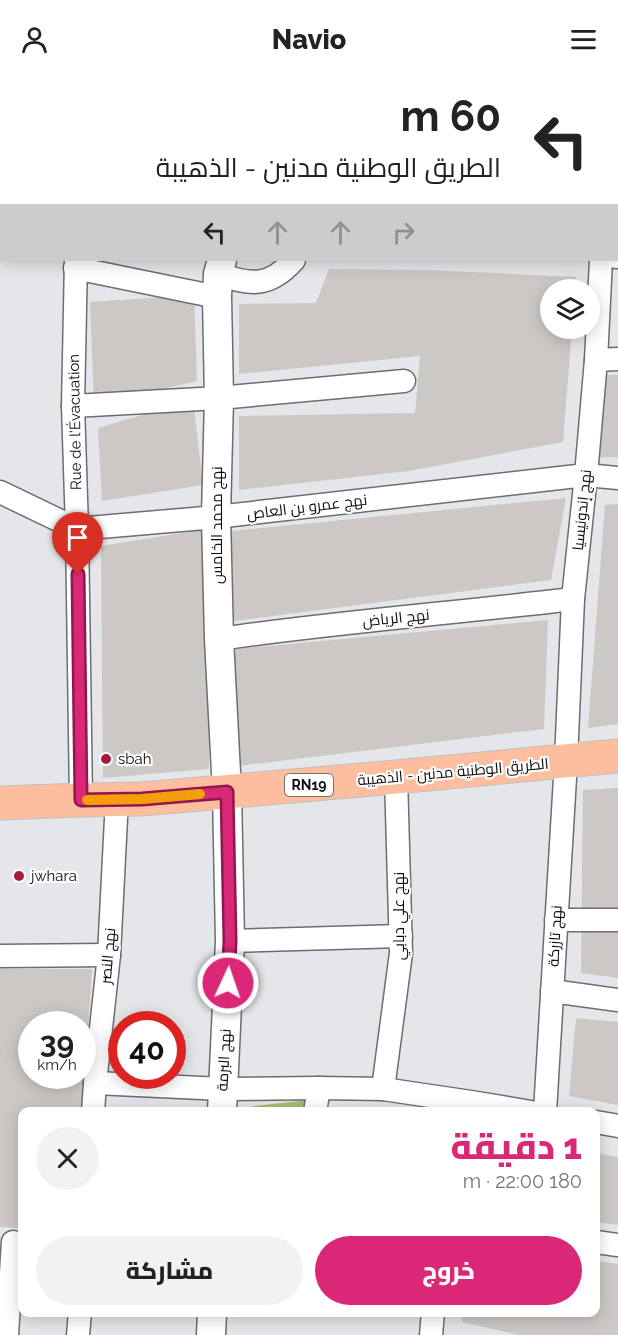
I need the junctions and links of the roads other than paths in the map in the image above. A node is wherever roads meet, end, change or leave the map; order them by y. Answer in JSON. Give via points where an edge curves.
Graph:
{"nodes":[{"id":1,"x":293,"y":261,"type":"edge"},
{"id":2,"x":601,"y":261,"type":"edge"},
{"id":3,"x":76,"y":264,"type":"edge"},
{"id":4,"x":219,"y":277,"type":"edge"},
{"id":5,"x":607,"y":359,"type":"edge"},
{"id":6,"x":404,"y":381,"type":"dead end"},
{"id":7,"x":219,"y":399,"type":"junction"},
{"id":8,"x":73,"y":406,"type":"junction"},
{"id":9,"x":586,"y":475,"type":"junction"},
{"id":10,"x":618,"y":478,"type":"edge"},
{"id":11,"x":0,"y":492,"type":"edge"},
{"id":12,"x":216,"y":517,"type":"junction"},
{"id":13,"x":77,"y":529,"type":"junction"},
{"id":14,"x":573,"y":599,"type":"junction"},
{"id":15,"x":219,"y":639,"type":"junction"},
{"id":16,"x":618,"y":756,"type":"edge"},
{"id":17,"x":566,"y":761,"type":"junction"},
{"id":18,"x":396,"y":777,"type":"junction"},
{"id":19,"x":227,"y":792,"type":"junction"},
{"id":20,"x":81,"y":800,"type":"junction"},
{"id":21,"x":117,"y":800,"type":"junction"},
{"id":22,"x":0,"y":803,"type":"edge"},
{"id":23,"x":556,"y":920,"type":"junction"},
{"id":24,"x":618,"y":920,"type":"edge"},
{"id":25,"x":401,"y":936,"type":"junction"},
{"id":26,"x":230,"y":941,"type":"junction"},
{"id":27,"x":0,"y":956,"type":"edge"},
{"id":28,"x":109,"y":956,"type":"junction"},
{"id":29,"x":552,"y":991,"type":"junction"},
{"id":30,"x":618,"y":1000,"type":"edge"},
{"id":31,"x":96,"y":1074,"type":"edge"},
{"id":32,"x":96,"y":1083,"type":"edge"},
{"id":33,"x":319,"y":1088,"type":"junction"},
{"id":34,"x":95,"y":1089,"type":"edge"},
{"id":35,"x":383,"y":1089,"type":"junction"},
{"id":36,"x":222,"y":1100,"type":"edge"},
{"id":37,"x":470,"y":1106,"type":"edge"},
{"id":38,"x":93,"y":1107,"type":"edge"},
{"id":39,"x":316,"y":1107,"type":"edge"},
{"id":40,"x":545,"y":1107,"type":"edge"},
{"id":41,"x":600,"y":1123,"type":"edge"},
{"id":42,"x":618,"y":1126,"type":"edge"},
{"id":43,"x":12,"y":1242,"type":"edge"},
{"id":44,"x":600,"y":1243,"type":"edge"},
{"id":45,"x":618,"y":1245,"type":"edge"},
{"id":46,"x":80,"y":1317,"type":"edge"},
{"id":47,"x":212,"y":1317,"type":"edge"},
{"id":48,"x":433,"y":1317,"type":"edge"},
{"id":49,"x":7,"y":1335,"type":"edge"},
{"id":50,"x":78,"y":1335,"type":"edge"},
{"id":51,"x":211,"y":1335,"type":"edge"},
{"id":52,"x":431,"y":1335,"type":"edge"}],
"edges":[{"from":1,"to":4,"type":"street","via":[[264,282]]},
{"from":2,"to":5,"type":"street","name":"نهج إندونيسيا"},
{"from":3,"to":4,"type":"street"},
{"from":3,"to":8,"type":"street","name":"Rue de l'Évacuation"},
{"from":4,"to":7,"type":"street","name":"نهج محمد الخامس"},
{"from":5,"to":9,"type":"street","name":"نهج إندونيسيا"},
{"from":6,"to":7,"type":"street"},
{"from":7,"to":8,"type":"street"},
{"from":7,"to":12,"type":"street","name":"نهج محمد الخامس"},
{"from":8,"to":13,"type":"street","name":"Rue de l'Évacuation"},
{"from":9,"to":10,"type":"street","name":"نهج عمرو بن العاص"},
{"from":9,"to":12,"type":"street","name":"نهج عمرو بن العاص"},
{"from":9,"to":14,"type":"street","name":"نهج إندونيسيا"},
{"from":11,"to":13,"type":"street"},
{"from":12,"to":13,"type":"street","name":"نهج عمرو بن العاص"},
{"from":12,"to":15,"type":"street","name":"نهج محمد الخامس"},
{"from":13,"to":20,"type":"street","name":"Rue de l'Évacuation"},
{"from":14,"to":15,"type":"street","name":"نهج الرياض"},
{"from":14,"to":17,"type":"street","name":"نهج إندونيسيا"},
{"from":15,"to":19,"type":"street","name":"نهج محمد الخامس"},
{"from":16,"to":17,"type":"main road","name":"الطريق الوطنية مدنين - الذهيبة","number":"RN19"},
{"from":17,"to":18,"type":"main road","name":"الطريق الوطنية مدنين - الذهيبة","number":"RN19"},
{"from":17,"to":23,"type":"street","name":"نهج تازركة"},
{"from":18,"to":19,"type":"main road","name":"الطريق الوطنية مدنين - الذهيبة","number":"RN19"},
{"from":18,"to":25,"type":"street","name":"نهج علي دبابي"},
{"from":19,"to":21,"type":"main road","name":"الطريق الوطنية مدنين - الذهيبة","number":"RN19"},
{"from":19,"to":26,"type":"street","name":"نهج البرمة"},
{"from":20,"to":21,"type":"main road","name":"الطريق الوطنية مدنين - الذهيبة","number":"RN19"},
{"from":20,"to":22,"type":"main road","name":"الطريق الوطنية مدنين - الذهيبة","number":"RN19"},
{"from":21,"to":28,"type":"street","name":"نهج النصر"},
{"from":23,"to":24,"type":"street"},
{"from":23,"to":29,"type":"street","name":"نهج تازركة"},
{"from":25,"to":26,"type":"street"},
{"from":25,"to":35,"type":"street","name":"نهج علي دبابي"},
{"from":26,"to":36,"type":"street","name":"نهج البرمة"},
{"from":27,"to":28,"type":"street"},
{"from":28,"to":31,"type":"street","name":"نهج النصر"},
{"from":29,"to":30,"type":"street"},
{"from":29,"to":40,"type":"street","name":"نهج تازركة"},
{"from":32,"to":36,"type":"street"},
{"from":33,"to":35,"type":"street"},
{"from":33,"to":36,"type":"street"},
{"from":33,"to":39,"type":"street"},
{"from":34,"to":38,"type":"street","name":"نهج النصر"},
{"from":35,"to":37,"type":"street"},
{"from":41,"to":42,"type":"street"},
{"from":43,"to":49,"type":"street"},
{"from":44,"to":45,"type":"street"},
{"from":46,"to":50,"type":"street"},
{"from":47,"to":51,"type":"street"},
{"from":48,"to":52,"type":"street"}]}
